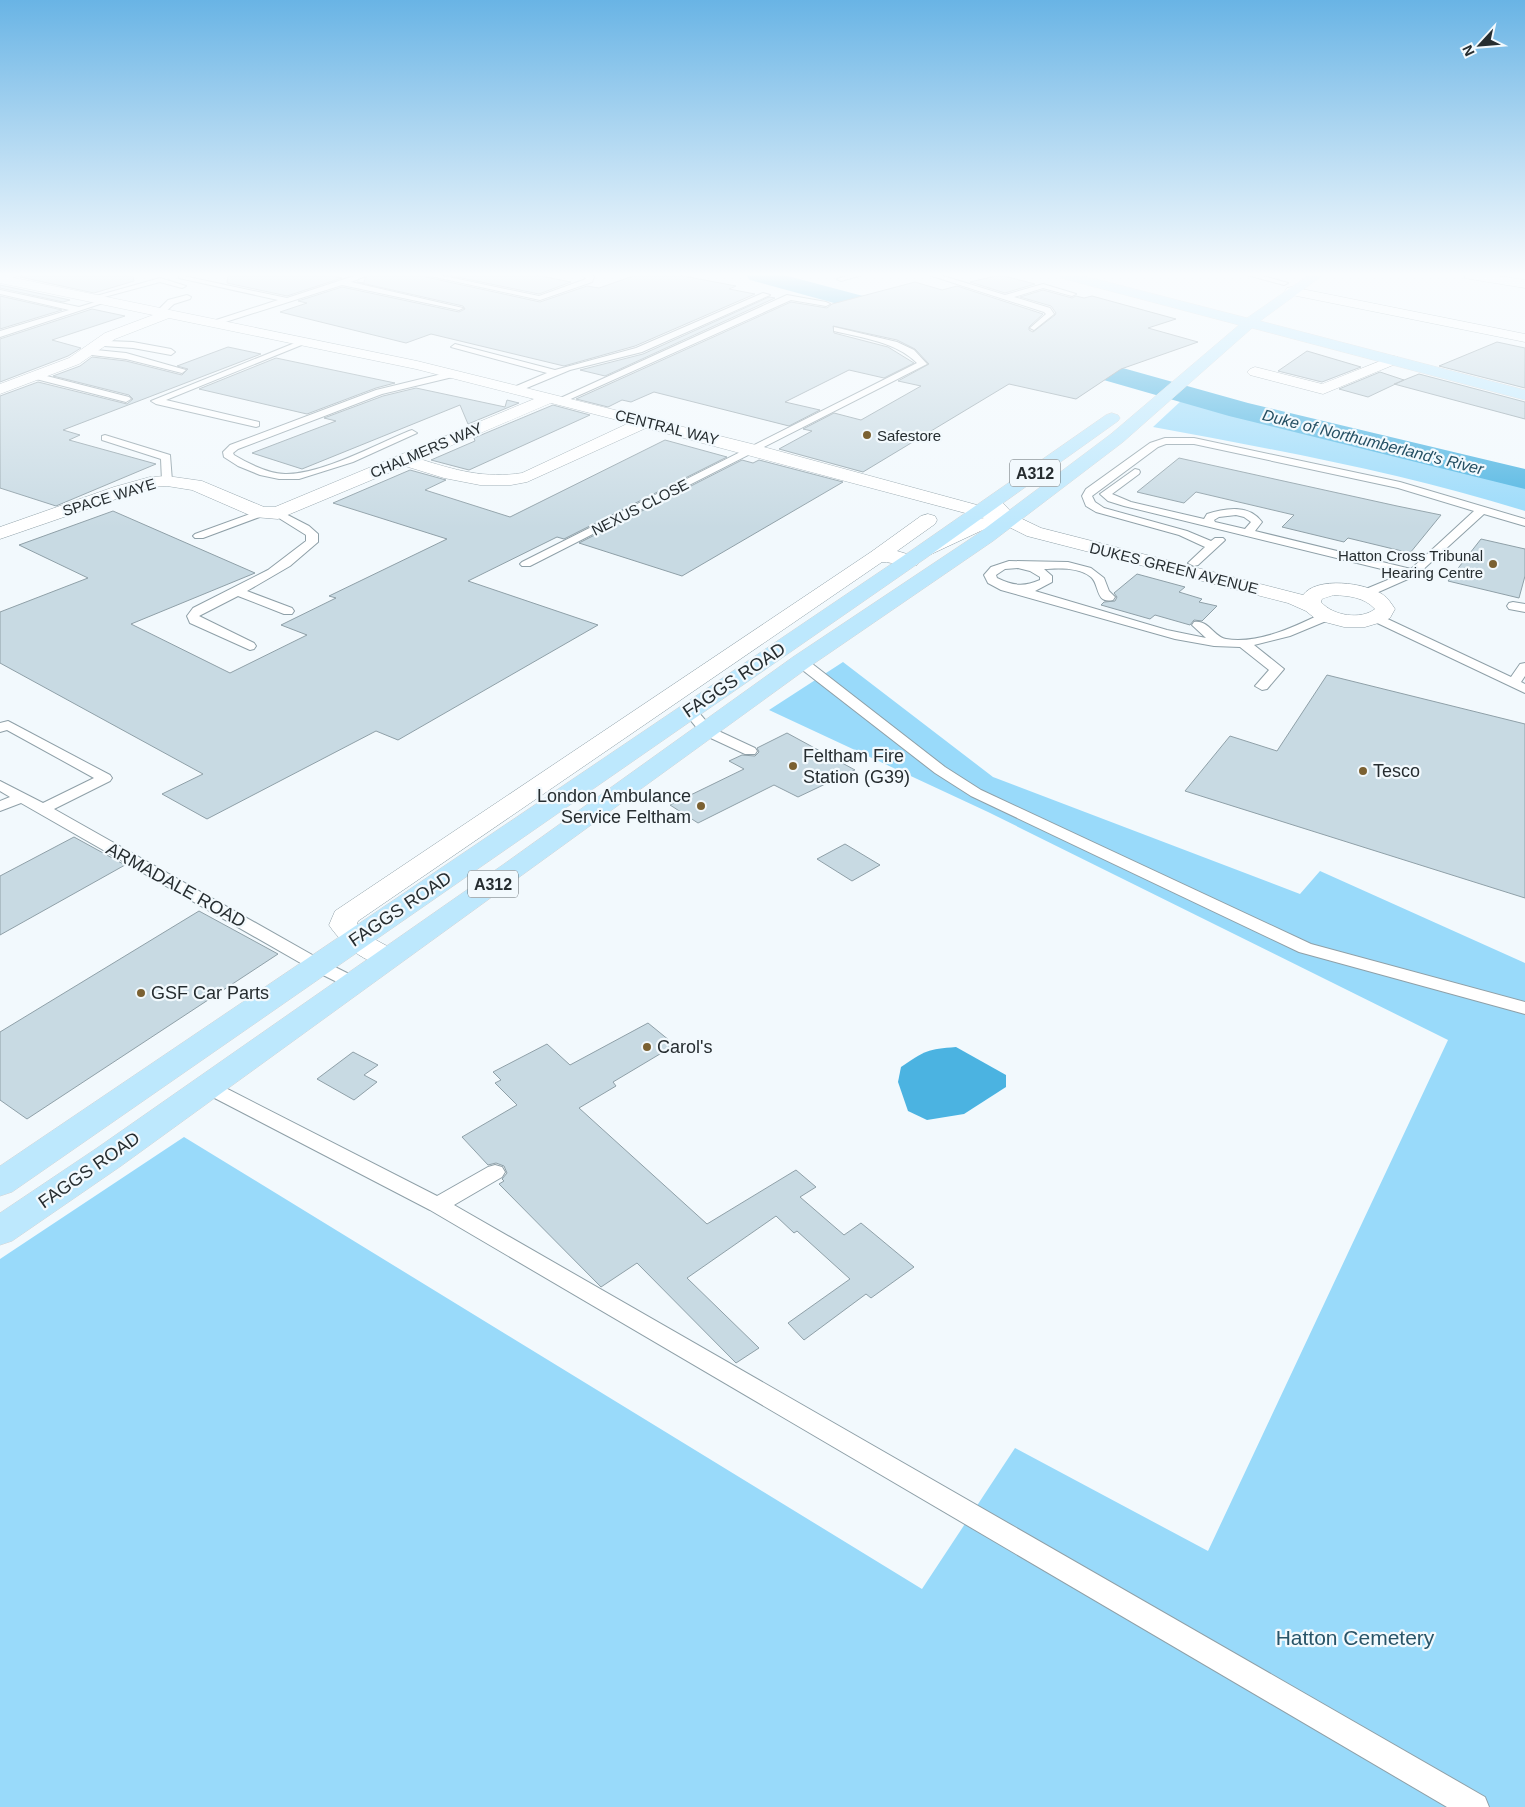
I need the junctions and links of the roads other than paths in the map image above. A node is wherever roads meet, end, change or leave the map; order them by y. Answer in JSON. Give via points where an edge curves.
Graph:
{"nodes":[{"id":1,"x":75,"y":359,"type":"edge"},
{"id":2,"x":139,"y":359,"type":"edge"},
{"id":3,"x":261,"y":359,"type":"edge"},
{"id":4,"x":386,"y":359,"type":"edge"},
{"id":5,"x":505,"y":359,"type":"edge"},
{"id":6,"x":604,"y":359,"type":"edge"},
{"id":7,"x":650,"y":359,"type":"edge"},
{"id":8,"x":918,"y":359,"type":"edge"},
{"id":9,"x":1207,"y":359,"type":"edge"},
{"id":10,"x":1393,"y":360,"type":"joint"},
{"id":11,"x":182,"y":370,"type":"dead end"},
{"id":12,"x":556,"y":372,"type":"junction"},
{"id":13,"x":1255,"y":372,"type":"dead end"},
{"id":14,"x":454,"y":374,"type":"junction"},
{"id":15,"x":35,"y":376,"type":"junction"},
{"id":16,"x":0,"y":389,"type":"edge"},
{"id":17,"x":517,"y":389,"type":"junction"},
{"id":18,"x":1525,"y":394,"type":"edge"},
{"id":19,"x":126,"y":399,"type":"dead end"},
{"id":20,"x":556,"y":399,"type":"junction"},
{"id":21,"x":1123,"y":410,"type":"dead end"},
{"id":22,"x":645,"y":422,"type":"junction"},
{"id":23,"x":256,"y":424,"type":"dead end"},
{"id":24,"x":412,"y":433,"type":"dead end"},
{"id":25,"x":105,"y":438,"type":"dead end"},
{"id":26,"x":754,"y":450,"type":"junction"},
{"id":27,"x":405,"y":460,"type":"junction"},
{"id":28,"x":1149,"y":462,"type":"dead end"},
{"id":29,"x":1072,"y":471,"type":"junction"},
{"id":30,"x":167,"y":481,"type":"junction"},
{"id":31,"x":1026,"y":506,"type":"junction"},
{"id":32,"x":1002,"y":509,"type":"junction"},
{"id":33,"x":980,"y":510,"type":"junction"},
{"id":34,"x":1484,"y":510,"type":"junction"},
{"id":35,"x":269,"y":513,"type":"junction"},
{"id":36,"x":928,"y":520,"type":"dead end"},
{"id":37,"x":1525,"y":523,"type":"edge"},
{"id":38,"x":1211,"y":524,"type":"junction"},
{"id":39,"x":1231,"y":528,"type":"junction"},
{"id":40,"x":1034,"y":532,"type":"junction"},
{"id":41,"x":1248,"y":532,"type":"junction"},
{"id":42,"x":0,"y":533,"type":"edge"},
{"id":43,"x":1083,"y":534,"type":"junction"},
{"id":44,"x":199,"y":536,"type":"dead end"},
{"id":45,"x":986,"y":537,"type":"junction"},
{"id":46,"x":1212,"y":546,"type":"junction"},
{"id":47,"x":878,"y":556,"type":"junction"},
{"id":48,"x":914,"y":558,"type":"junction"},
{"id":49,"x":1194,"y":563,"type":"junction"},
{"id":50,"x":526,"y":564,"type":"dead end"},
{"id":51,"x":1025,"y":566,"type":"junction"},
{"id":52,"x":1413,"y":573,"type":"junction"},
{"id":53,"x":1047,"y":578,"type":"junction"},
{"id":54,"x":1017,"y":590,"type":"junction"},
{"id":55,"x":237,"y":591,"type":"junction"},
{"id":56,"x":1365,"y":594,"type":"junction"},
{"id":57,"x":1109,"y":597,"type":"dead end"},
{"id":58,"x":1322,"y":604,"type":"junction"},
{"id":59,"x":288,"y":611,"type":"dead end"},
{"id":60,"x":1088,"y":611,"type":"junction"},
{"id":61,"x":1377,"y":618,"type":"junction"},
{"id":62,"x":1198,"y":625,"type":"dead end"},
{"id":63,"x":1221,"y":643,"type":"junction"},
{"id":64,"x":1243,"y":643,"type":"junction"},
{"id":65,"x":250,"y":646,"type":"dead end"},
{"id":66,"x":801,"y":662,"type":"junction"},
{"id":67,"x":1525,"y":666,"type":"edge"},
{"id":68,"x":1262,"y":686,"type":"dead end"},
{"id":69,"x":1519,"y":686,"type":"edge"},
{"id":70,"x":690,"y":710,"type":"junction"},
{"id":71,"x":3,"y":724,"type":"edge"},
{"id":72,"x":707,"y":731,"type":"junction"},
{"id":73,"x":750,"y":751,"type":"dead end"},
{"id":74,"x":0,"y":785,"type":"edge"},
{"id":75,"x":20,"y":797,"type":"junction"},
{"id":76,"x":0,"y":807,"type":"edge"},
{"id":77,"x":43,"y":810,"type":"junction"},
{"id":78,"x":355,"y":940,"type":"junction"},
{"id":79,"x":388,"y":958,"type":"junction"},
{"id":80,"x":318,"y":965,"type":"junction"},
{"id":81,"x":353,"y":983,"type":"junction"},
{"id":82,"x":1525,"y":1008,"type":"edge"},
{"id":83,"x":208,"y":1086,"type":"junction"},
{"id":84,"x":495,"y":1172,"type":"dead end"},
{"id":85,"x":0,"y":1183,"type":"edge"},
{"id":86,"x":438,"y":1204,"type":"junction"},
{"id":87,"x":0,"y":1230,"type":"edge"},
{"id":88,"x":1476,"y":1807,"type":"edge"}],
"edges":[{"from":1,"to":15,"type":"street"},
{"from":2,"to":11,"type":"lane"},
{"from":3,"to":23,"type":"lane","via":[[156,401]]},
{"from":4,"to":14,"type":"street","name":"CENTRAL WAY"},
{"from":5,"to":12,"type":"lane"},
{"from":6,"to":12,"type":"lane"},
{"from":7,"to":20,"type":"lane"},
{"from":8,"to":26,"type":"lane","name":"NEXUS CLOSE","via":[[923,364]]},
{"from":9,"to":29,"type":"main road","name":"FAGGS ROAD","number":"A312","via":[[1142,417]]},
{"from":10,"to":13,"type":"street","via":[[1323,389]]},
{"from":10,"to":18,"type":"main road"},
{"from":12,"to":17,"type":"lane"},
{"from":14,"to":17,"type":"street","name":"CENTRAL WAY"},
{"from":14,"to":24,"type":"lane","via":[[379,392],[228,452],[229,457],[240,463],[271,475],[295,477],[332,466]]},
{"from":15,"to":16,"type":"street"},
{"from":15,"to":19,"type":"lane"},
{"from":17,"to":20,"type":"street","name":"CENTRAL WAY"},
{"from":20,"to":22,"type":"street","name":"CENTRAL WAY"},
{"from":20,"to":27,"type":"street","name":"CHALMERS WAY"},
{"from":21,"to":32,"type":"main road","name":"FAGGS ROAD","number":"A312"},
{"from":22,"to":26,"type":"street","name":"CENTRAL WAY"},
{"from":22,"to":27,"type":"street","via":[[527,477],[510,481],[473,480]]},
{"from":25,"to":30,"type":"lane","via":[[166,457]]},
{"from":26,"to":33,"type":"street","name":"CENTRAL WAY"},
{"from":26,"to":50,"type":"lane","name":"NEXUS CLOSE"},
{"from":27,"to":35,"type":"street","name":"CHALMERS WAY","via":[[303,503]]},
{"from":28,"to":38,"type":"lane","via":[[1105,494],[1128,504]]},
{"from":29,"to":31,"type":"main road","name":"FAGGS ROAD","number":"A312"},
{"from":29,"to":32,"type":"main road"},
{"from":30,"to":35,"type":"street","name":"SPACE WAYE","via":[[196,485]]},
{"from":30,"to":42,"type":"street","name":"SPACE WAYE","via":[[150,482],[120,491]]},
{"from":31,"to":32,"type":"main road","name":"FAGGS ROAD","number":"A312"},
{"from":31,"to":43,"type":"street","name":"DUKES GREEN AVENUE","via":[[1047,522]]},
{"from":32,"to":33,"type":"street","name":"CENTRAL WAY"},
{"from":32,"to":40,"type":"street","via":[[1023,528]]},
{"from":32,"to":43,"type":"street","name":"DUKES GREEN AVENUE","via":[[1032,522]]},
{"from":32,"to":45,"type":"main road","name":"FAGGS ROAD","number":"A312"},
{"from":32,"to":48,"type":"street","name":"DUKES GREEN AVENUE","via":[[982,524]]},
{"from":33,"to":48,"type":"main road","name":"FAGGS ROAD","number":"A312"},
{"from":34,"to":37,"type":"lane"},
{"from":34,"to":46,"type":"lane","via":[[1400,485],[1194,441],[1165,441],[1154,445],[1087,496],[1090,504],[1100,510],[1183,533]]},
{"from":34,"to":52,"type":"lane"},
{"from":35,"to":44,"type":"lane"},
{"from":35,"to":55,"type":"lane","via":[[305,528],[312,534],[312,542],[275,572]]},
{"from":36,"to":47,"type":"street"},
{"from":38,"to":39,"type":"lane"},
{"from":38,"to":41,"type":"lane","via":[[1211,516],[1244,513],[1257,522]]},
{"from":39,"to":41,"type":"lane"},
{"from":39,"to":46,"type":"lane"},
{"from":40,"to":45,"type":"street","name":"FAGGS ROAD","via":[[1005,532]]},
{"from":40,"to":58,"type":"street","name":"DUKES GREEN AVENUE"},
{"from":41,"to":52,"type":"lane"},
{"from":43,"to":49,"type":"street","name":"DUKES GREEN AVENUE"},
{"from":45,"to":66,"type":"main road","name":"FAGGS ROAD","number":"A312"},
{"from":46,"to":49,"type":"lane"},
{"from":47,"to":48,"type":"street"},
{"from":47,"to":78,"type":"street","via":[[344,917],[343,925]]},
{"from":48,"to":70,"type":"main road","name":"FAGGS ROAD","number":"A312"},
{"from":49,"to":58,"type":"street","name":"DUKES GREEN AVENUE","via":[[1296,589]]},
{"from":51,"to":53,"type":"lane"},
{"from":51,"to":54,"type":"lane","via":[[998,568],[990,575],[996,584]]},
{"from":51,"to":57,"type":"lane","via":[[1064,565],[1089,570],[1100,580],[1103,593]]},
{"from":52,"to":56,"type":"lane"},
{"from":53,"to":54,"type":"lane","via":[[1040,587]]},
{"from":53,"to":60,"type":"lane","via":[[1068,600]]},
{"from":54,"to":60,"type":"lane"},
{"from":55,"to":59,"type":"lane"},
{"from":55,"to":65,"type":"lane","via":[[193,616],[194,620]]},
{"from":56,"to":58,"type":"street","via":[[1344,589]]},
{"from":56,"to":61,"type":"street","via":[[1385,609]]},
{"from":58,"to":61,"type":"street","via":[[1354,621]]},
{"from":58,"to":64,"type":"lane","via":[[1302,628]]},
{"from":60,"to":63,"type":"lane","via":[[1188,640]]},
{"from":61,"to":69,"type":"lane"},
{"from":62,"to":63,"type":"lane"},
{"from":63,"to":64,"type":"lane"},
{"from":64,"to":68,"type":"lane","via":[[1277,669]]},
{"from":66,"to":72,"type":"main road","name":"FAGGS ROAD","number":"A312"},
{"from":66,"to":82,"type":"lane","via":[[940,770],[985,797],[1305,948]]},
{"from":67,"to":69,"type":"lane"},
{"from":70,"to":72,"type":"lane"},
{"from":70,"to":78,"type":"main road","name":"FAGGS ROAD","number":"A312"},
{"from":71,"to":77,"type":"lane","via":[[105,778]]},
{"from":72,"to":73,"type":"lane"},
{"from":72,"to":79,"type":"main road","name":"FAGGS ROAD","number":"A312"},
{"from":74,"to":75,"type":"lane","name":"ARMADALE ROAD"},
{"from":75,"to":76,"type":"lane"},
{"from":75,"to":77,"type":"lane","name":"ARMADALE ROAD"},
{"from":77,"to":80,"type":"lane","name":"ARMADALE ROAD"},
{"from":78,"to":79,"type":"street"},
{"from":78,"to":80,"type":"main road","name":"FAGGS ROAD","number":"A312"},
{"from":79,"to":81,"type":"main road","name":"FAGGS ROAD","number":"A312"},
{"from":80,"to":81,"type":"lane","name":"ARMADALE ROAD"},
{"from":80,"to":85,"type":"main road","name":"FAGGS ROAD","number":"A312"},
{"from":81,"to":83,"type":"main road","name":"FAGGS ROAD","number":"A312"},
{"from":83,"to":86,"type":"lane"},
{"from":83,"to":87,"type":"main road","name":"FAGGS ROAD","number":"A312"},
{"from":84,"to":86,"type":"lane"},
{"from":86,"to":88,"type":"lane"}]}
